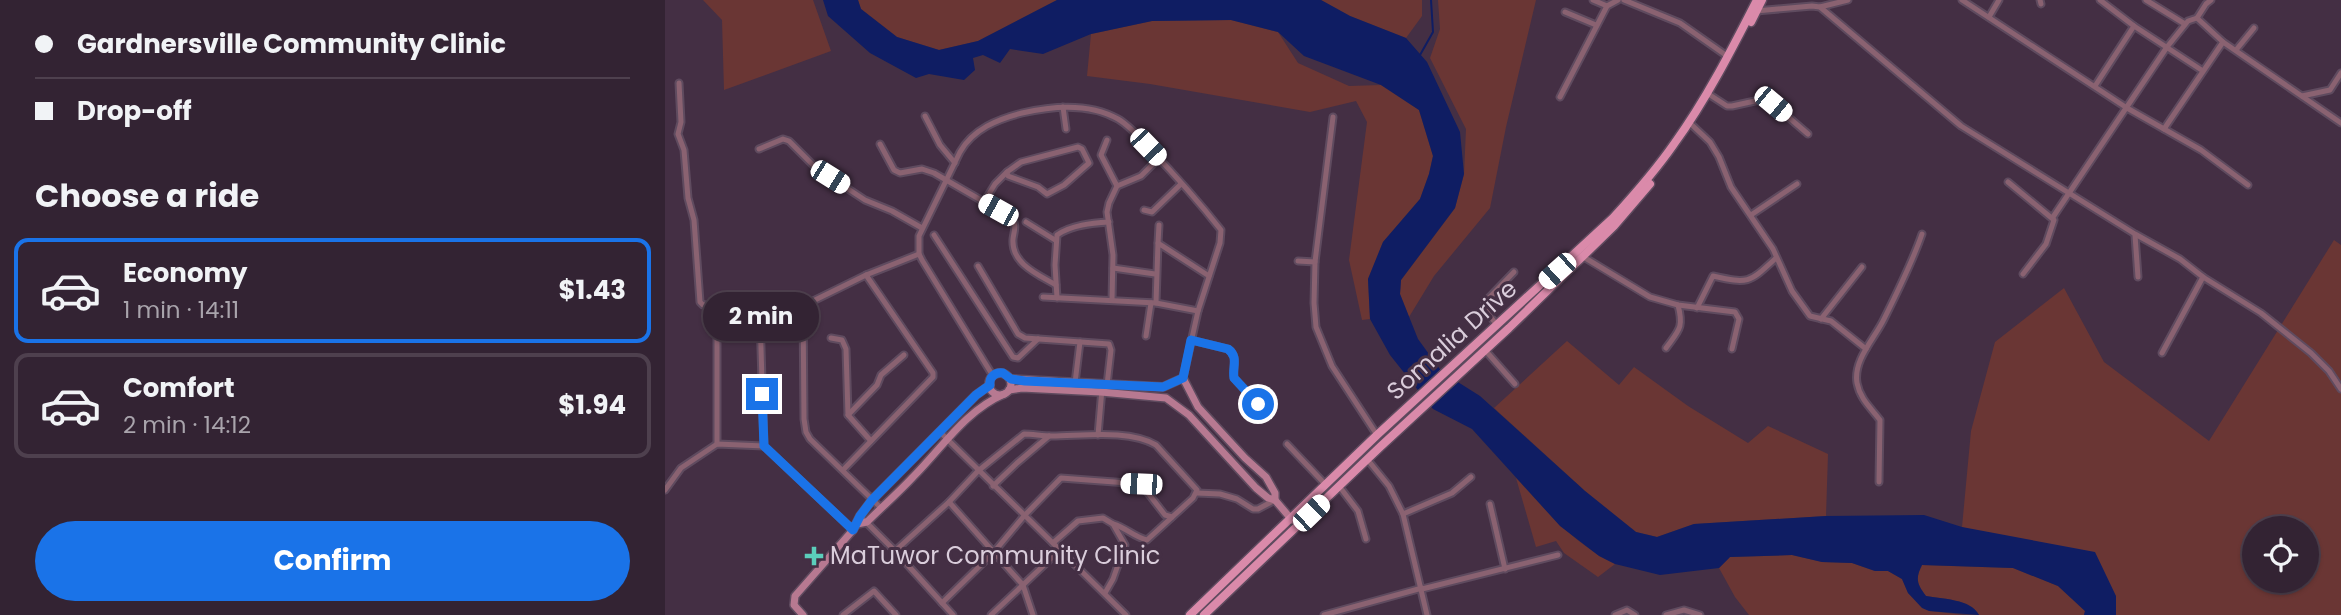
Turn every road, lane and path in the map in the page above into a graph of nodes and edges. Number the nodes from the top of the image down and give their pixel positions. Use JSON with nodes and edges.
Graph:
{"nodes":[{"id":1,"x":1593,"y":0,"type":"edge"},
{"id":2,"x":1618,"y":0,"type":"edge"},
{"id":3,"x":1624,"y":0,"type":"edge"},
{"id":4,"x":1757,"y":0,"type":"edge"},
{"id":5,"x":1762,"y":0,"type":"edge"},
{"id":6,"x":1847,"y":0,"type":"edge"},
{"id":7,"x":1962,"y":0,"type":"edge"},
{"id":8,"x":1999,"y":0,"type":"edge"},
{"id":9,"x":2100,"y":0,"type":"edge"},
{"id":10,"x":2146,"y":0,"type":"edge"},
{"id":11,"x":2211,"y":0,"type":"edge"},
{"id":12,"x":1607,"y":6,"type":"junction"},
{"id":13,"x":1820,"y":7,"type":"junction"},
{"id":14,"x":1755,"y":10,"type":"junction"},
{"id":15,"x":1565,"y":12,"type":"dead end"},
{"id":16,"x":1989,"y":17,"type":"junction"},
{"id":17,"x":2197,"y":18,"type":"junction"},
{"id":18,"x":2185,"y":24,"type":"junction"},
{"id":19,"x":1596,"y":25,"type":"junction"},
{"id":20,"x":2134,"y":26,"type":"junction"},
{"id":21,"x":2254,"y":28,"type":"dead end"},
{"id":22,"x":2223,"y":42,"type":"junction"},
{"id":23,"x":2167,"y":47,"type":"junction"},
{"id":24,"x":2236,"y":50,"type":"junction"},
{"id":25,"x":1727,"y":56,"type":"junction"},
{"id":26,"x":2203,"y":71,"type":"junction"},
{"id":27,"x":2341,"y":73,"type":"edge"},
{"id":28,"x":679,"y":83,"type":"dead end"},
{"id":29,"x":2095,"y":86,"type":"junction"},
{"id":30,"x":1710,"y":95,"type":"junction"},
{"id":31,"x":2302,"y":96,"type":"junction"},
{"id":32,"x":1560,"y":97,"type":"dead end"},
{"id":33,"x":1063,"y":107,"type":"junction"},
{"id":34,"x":2127,"y":108,"type":"junction"},
{"id":35,"x":925,"y":116,"type":"dead end"},
{"id":36,"x":1333,"y":117,"type":"dead end"},
{"id":37,"x":2341,"y":123,"type":"edge"},
{"id":38,"x":1692,"y":125,"type":"junction"},
{"id":39,"x":1066,"y":129,"type":"dead end"},
{"id":40,"x":2164,"y":129,"type":"junction"},
{"id":41,"x":1808,"y":134,"type":"dead end"},
{"id":42,"x":1107,"y":140,"type":"dead end"},
{"id":43,"x":880,"y":144,"type":"dead end"},
{"id":44,"x":759,"y":149,"type":"dead end"},
{"id":45,"x":1101,"y":155,"type":"junction"},
{"id":46,"x":1159,"y":159,"type":"junction"},
{"id":47,"x":955,"y":163,"type":"junction"},
{"id":48,"x":1089,"y":163,"type":"junction"},
{"id":49,"x":1007,"y":172,"type":"junction"},
{"id":50,"x":947,"y":182,"type":"junction"},
{"id":51,"x":2008,"y":182,"type":"dead end"},
{"id":52,"x":1181,"y":184,"type":"junction"},
{"id":53,"x":1797,"y":184,"type":"dead end"},
{"id":54,"x":2248,"y":185,"type":"dead end"},
{"id":55,"x":1117,"y":186,"type":"junction"},
{"id":56,"x":2070,"y":193,"type":"junction"},
{"id":57,"x":984,"y":202,"type":"junction"},
{"id":58,"x":1144,"y":210,"type":"dead end"},
{"id":59,"x":1751,"y":215,"type":"junction"},
{"id":60,"x":2053,"y":217,"type":"junction"},
{"id":61,"x":1026,"y":222,"type":"dead end"},
{"id":62,"x":1109,"y":222,"type":"junction"},
{"id":63,"x":1159,"y":225,"type":"dead end"},
{"id":64,"x":922,"y":228,"type":"junction"},
{"id":65,"x":1922,"y":233,"type":"dead end"},
{"id":66,"x":2135,"y":234,"type":"junction"},
{"id":67,"x":934,"y":235,"type":"dead end"},
{"id":68,"x":1055,"y":240,"type":"junction"},
{"id":69,"x":1158,"y":243,"type":"junction"},
{"id":70,"x":919,"y":254,"type":"junction"},
{"id":71,"x":1582,"y":257,"type":"junction"},
{"id":72,"x":1776,"y":258,"type":"junction"},
{"id":73,"x":1298,"y":261,"type":"dead end"},
{"id":74,"x":1315,"y":262,"type":"junction"},
{"id":75,"x":978,"y":266,"type":"dead end"},
{"id":76,"x":1862,"y":267,"type":"dead end"},
{"id":77,"x":1113,"y":268,"type":"junction"},
{"id":78,"x":1514,"y":272,"type":"dead end"},
{"id":79,"x":1156,"y":274,"type":"junction"},
{"id":80,"x":2023,"y":274,"type":"dead end"},
{"id":81,"x":866,"y":275,"type":"junction"},
{"id":82,"x":1209,"y":276,"type":"junction"},
{"id":83,"x":2138,"y":277,"type":"dead end"},
{"id":84,"x":2203,"y":277,"type":"junction"},
{"id":85,"x":1056,"y":285,"type":"junction"},
{"id":86,"x":1043,"y":298,"type":"dead end"},
{"id":87,"x":1057,"y":298,"type":"junction"},
{"id":88,"x":1112,"y":300,"type":"junction"},
{"id":89,"x":753,"y":303,"type":"junction"},
{"id":90,"x":773,"y":303,"type":"junction"},
{"id":91,"x":1154,"y":303,"type":"junction"},
{"id":92,"x":726,"y":304,"type":"junction"},
{"id":93,"x":803,"y":304,"type":"junction"},
{"id":94,"x":1678,"y":305,"type":"junction"},
{"id":95,"x":713,"y":306,"type":"junction"},
{"id":96,"x":1696,"y":308,"type":"junction"},
{"id":97,"x":1198,"y":311,"type":"junction"},
{"id":98,"x":760,"y":316,"type":"junction"},
{"id":99,"x":1821,"y":320,"type":"junction"},
{"id":100,"x":1497,"y":326,"type":"junction"},
{"id":101,"x":717,"y":331,"type":"junction"},
{"id":102,"x":1146,"y":335,"type":"dead end"},
{"id":103,"x":831,"y":338,"type":"dead end"},
{"id":104,"x":1038,"y":338,"type":"junction"},
{"id":105,"x":1191,"y":340,"type":"junction"},
{"id":106,"x":1080,"y":342,"type":"junction"},
{"id":107,"x":1666,"y":348,"type":"dead end"},
{"id":108,"x":1733,"y":349,"type":"dead end"},
{"id":109,"x":1866,"y":349,"type":"junction"},
{"id":110,"x":1485,"y":350,"type":"junction"},
{"id":111,"x":2162,"y":353,"type":"dead end"},
{"id":112,"x":904,"y":355,"type":"dead end"},
{"id":113,"x":993,"y":376,"type":"junction"},
{"id":114,"x":1183,"y":378,"type":"junction"},
{"id":115,"x":1011,"y":379,"type":"junction"},
{"id":116,"x":1075,"y":383,"type":"junction"},
{"id":117,"x":1515,"y":384,"type":"dead end"},
{"id":118,"x":990,"y":385,"type":"junction"},
{"id":119,"x":1103,"y":387,"type":"junction"},
{"id":120,"x":1163,"y":387,"type":"junction"},
{"id":121,"x":2341,"y":389,"type":"edge"},
{"id":122,"x":1007,"y":392,"type":"junction"},
{"id":123,"x":1166,"y":398,"type":"junction"},
{"id":124,"x":1258,"y":404,"type":"dead end"},
{"id":125,"x":1198,"y":407,"type":"junction"},
{"id":126,"x":848,"y":415,"type":"junction"},
{"id":127,"x":1189,"y":415,"type":"junction"},
{"id":128,"x":940,"y":432,"type":"junction"},
{"id":129,"x":1098,"y":435,"type":"junction"},
{"id":130,"x":1377,"y":435,"type":"junction"},
{"id":131,"x":1049,"y":436,"type":"junction"},
{"id":132,"x":947,"y":438,"type":"junction"},
{"id":133,"x":871,"y":441,"type":"junction"},
{"id":134,"x":717,"y":444,"type":"junction"},
{"id":135,"x":1287,"y":444,"type":"dead end"},
{"id":136,"x":764,"y":446,"type":"junction"},
{"id":137,"x":1245,"y":458,"type":"junction"},
{"id":138,"x":1367,"y":459,"type":"junction"},
{"id":139,"x":1236,"y":467,"type":"junction"},
{"id":140,"x":843,"y":470,"type":"junction"},
{"id":141,"x":978,"y":471,"type":"junction"},
{"id":142,"x":1471,"y":477,"type":"dead end"},
{"id":143,"x":1878,"y":482,"type":"dead end"},
{"id":144,"x":1325,"y":484,"type":"junction"},
{"id":145,"x":993,"y":486,"type":"junction"},
{"id":146,"x":1339,"y":486,"type":"junction"},
{"id":147,"x":665,"y":490,"type":"edge"},
{"id":148,"x":1197,"y":493,"type":"junction"},
{"id":149,"x":872,"y":500,"type":"junction"},
{"id":150,"x":1275,"y":500,"type":"junction"},
{"id":151,"x":949,"y":502,"type":"junction"},
{"id":152,"x":1490,"y":504,"type":"dead end"},
{"id":153,"x":881,"y":508,"type":"junction"},
{"id":154,"x":1403,"y":514,"type":"junction"},
{"id":155,"x":1024,"y":516,"type":"junction"},
{"id":156,"x":1172,"y":516,"type":"junction"},
{"id":157,"x":1291,"y":518,"type":"junction"},
{"id":158,"x":867,"y":522,"type":"junction"},
{"id":159,"x":857,"y":524,"type":"junction"},
{"id":160,"x":1113,"y":524,"type":"junction"},
{"id":161,"x":1297,"y":526,"type":"junction"},
{"id":162,"x":1366,"y":539,"type":"dead end"},
{"id":163,"x":1053,"y":544,"type":"junction"},
{"id":164,"x":1060,"y":550,"type":"junction"},
{"id":165,"x":895,"y":551,"type":"junction"},
{"id":166,"x":994,"y":552,"type":"junction"},
{"id":167,"x":1558,"y":555,"type":"dead end"},
{"id":168,"x":1505,"y":569,"type":"junction"},
{"id":169,"x":1023,"y":585,"type":"junction"},
{"id":170,"x":1422,"y":588,"type":"junction"},
{"id":171,"x":1105,"y":593,"type":"junction"},
{"id":172,"x":942,"y":603,"type":"junction"},
{"id":173,"x":803,"y":615,"type":"edge"},
{"id":174,"x":843,"y":615,"type":"edge"},
{"id":175,"x":896,"y":615,"type":"edge"},
{"id":176,"x":953,"y":615,"type":"edge"},
{"id":177,"x":991,"y":615,"type":"edge"},
{"id":178,"x":1033,"y":615,"type":"edge"},
{"id":179,"x":1126,"y":615,"type":"edge"},
{"id":180,"x":1190,"y":615,"type":"edge"},
{"id":181,"x":1204,"y":615,"type":"edge"},
{"id":182,"x":1324,"y":615,"type":"edge"},
{"id":183,"x":1427,"y":615,"type":"edge"},
{"id":184,"x":1615,"y":615,"type":"edge"},
{"id":185,"x":1635,"y":615,"type":"edge"},
{"id":186,"x":1666,"y":615,"type":"edge"},
{"id":187,"x":1700,"y":615,"type":"edge"}],
"edges":[{"from":1,"to":12,"type":"street"},
{"from":2,"to":12,"type":"street"},
{"from":3,"to":25,"type":"street"},
{"from":4,"to":14,"type":"main road","name":"Somalia Drive"},
{"from":5,"to":14,"type":"main road","name":"Somalia Drive"},
{"from":6,"to":13,"type":"street"},
{"from":7,"to":16,"type":"street"},
{"from":8,"to":16,"type":"street"},
{"from":9,"to":20,"type":"street"},
{"from":10,"to":18,"type":"street"},
{"from":11,"to":17,"type":"street"},
{"from":12,"to":19,"type":"street"},
{"from":13,"to":14,"type":"street"},
{"from":13,"to":56,"type":"street"},
{"from":14,"to":25,"type":"main road","name":"Somalia Drive"},
{"from":14,"to":30,"type":"main road","name":"Somalia Drive"},
{"from":15,"to":19,"type":"street"},
{"from":16,"to":29,"type":"street"},
{"from":17,"to":18,"type":"street"},
{"from":17,"to":22,"type":"street"},
{"from":18,"to":23,"type":"street"},
{"from":19,"to":32,"type":"street"},
{"from":20,"to":23,"type":"street"},
{"from":20,"to":29,"type":"street"},
{"from":21,"to":24,"type":"street"},
{"from":22,"to":24,"type":"street"},
{"from":22,"to":26,"type":"street"},
{"from":23,"to":26,"type":"street"},
{"from":23,"to":34,"type":"street"},
{"from":24,"to":31,"type":"street"},
{"from":25,"to":100,"type":"main road","name":"Somalia Drive"},
{"from":26,"to":40,"type":"street"},
{"from":27,"to":31,"type":"street"},
{"from":28,"to":95,"type":"street"},
{"from":29,"to":34,"type":"street"},
{"from":30,"to":38,"type":"main road","name":"Somalia Drive"},
{"from":30,"to":41,"type":"street"},
{"from":31,"to":37,"type":"street"},
{"from":33,"to":39,"type":"street"},
{"from":33,"to":46,"type":"street"},
{"from":33,"to":47,"type":"street"},
{"from":34,"to":40,"type":"street"},
{"from":34,"to":56,"type":"street"},
{"from":35,"to":47,"type":"street"},
{"from":36,"to":74,"type":"street"},
{"from":38,"to":59,"type":"street"},
{"from":38,"to":71,"type":"main road","name":"Somalia Drive"},
{"from":40,"to":54,"type":"street"},
{"from":42,"to":45,"type":"street"},
{"from":43,"to":50,"type":"street"},
{"from":44,"to":64,"type":"street"},
{"from":45,"to":48,"type":"street"},
{"from":45,"to":55,"type":"street"},
{"from":46,"to":52,"type":"street"},
{"from":46,"to":55,"type":"street"},
{"from":47,"to":50,"type":"street"},
{"from":48,"to":49,"type":"street"},
{"from":48,"to":49,"type":"street"},
{"from":49,"to":57,"type":"street"},
{"from":50,"to":57,"type":"street"},
{"from":50,"to":64,"type":"street"},
{"from":51,"to":60,"type":"street"},
{"from":52,"to":58,"type":"street"},
{"from":52,"to":82,"type":"street"},
{"from":53,"to":59,"type":"street"},
{"from":55,"to":62,"type":"street"},
{"from":56,"to":60,"type":"street"},
{"from":56,"to":66,"type":"street"},
{"from":57,"to":85,"type":"street"},
{"from":59,"to":72,"type":"street"},
{"from":60,"to":80,"type":"street"},
{"from":61,"to":68,"type":"street"},
{"from":62,"to":68,"type":"street"},
{"from":62,"to":77,"type":"street"},
{"from":63,"to":69,"type":"street"},
{"from":64,"to":70,"type":"street"},
{"from":65,"to":109,"type":"street"},
{"from":66,"to":83,"type":"street"},
{"from":66,"to":84,"type":"street"},
{"from":67,"to":104,"type":"street"},
{"from":68,"to":85,"type":"street"},
{"from":69,"to":79,"type":"street"},
{"from":69,"to":82,"type":"street"},
{"from":70,"to":81,"type":"street"},
{"from":70,"to":113,"type":"street"},
{"from":71,"to":94,"type":"street"},
{"from":71,"to":110,"type":"main road","name":"Somalia Drive"},
{"from":72,"to":96,"type":"street"},
{"from":72,"to":99,"type":"street"},
{"from":73,"to":74,"type":"street"},
{"from":74,"to":130,"type":"street"},
{"from":75,"to":104,"type":"street"},
{"from":76,"to":99,"type":"street"},
{"from":77,"to":79,"type":"street"},
{"from":77,"to":88,"type":"street"},
{"from":78,"to":100,"type":"street"},
{"from":79,"to":91,"type":"street"},
{"from":81,"to":93,"type":"street"},
{"from":81,"to":133,"type":"street"},
{"from":82,"to":97,"type":"street"},
{"from":84,"to":111,"type":"street"},
{"from":84,"to":121,"type":"street"},
{"from":85,"to":87,"type":"street"},
{"from":86,"to":87,"type":"street"},
{"from":87,"to":88,"type":"street"},
{"from":88,"to":91,"type":"street"},
{"from":89,"to":90,"type":"street"},
{"from":89,"to":92,"type":"street"},
{"from":89,"to":98,"type":"street"},
{"from":90,"to":93,"type":"street"},
{"from":90,"to":98,"type":"street"},
{"from":91,"to":97,"type":"street"},
{"from":91,"to":102,"type":"street"},
{"from":92,"to":95,"type":"street"},
{"from":92,"to":101,"type":"street"},
{"from":93,"to":140,"type":"street"},
{"from":94,"to":96,"type":"street"},
{"from":94,"to":107,"type":"street"},
{"from":95,"to":101,"type":"street"},
{"from":96,"to":108,"type":"street"},
{"from":97,"to":105,"type":"street"},
{"from":98,"to":136,"type":"street"},
{"from":99,"to":109,"type":"street"},
{"from":100,"to":130,"type":"main road","name":"Somalia Drive"},
{"from":101,"to":134,"type":"street"},
{"from":103,"to":126,"type":"street"},
{"from":104,"to":106,"type":"street"},
{"from":105,"to":114,"type":"street"},
{"from":105,"to":124,"type":"street"},
{"from":106,"to":116,"type":"street"},
{"from":106,"to":119,"type":"street"},
{"from":109,"to":143,"type":"street"},
{"from":110,"to":117,"type":"street"},
{"from":110,"to":138,"type":"main road","name":"Somalia Drive"},
{"from":112,"to":126,"type":"street"},
{"from":113,"to":115,"type":"street"},
{"from":113,"to":118,"type":"street"},
{"from":114,"to":120,"type":"street"},
{"from":114,"to":125,"type":"street"},
{"from":115,"to":116,"type":"street"},
{"from":115,"to":122,"type":"street"},
{"from":116,"to":119,"type":"street"},
{"from":118,"to":122,"type":"street"},
{"from":118,"to":128,"type":"street"},
{"from":119,"to":120,"type":"street"},
{"from":119,"to":122,"type":"street"},
{"from":119,"to":123,"type":"street"},
{"from":119,"to":129,"type":"street"},
{"from":120,"to":123,"type":"street"},
{"from":122,"to":132,"type":"street"},
{"from":123,"to":127,"type":"street"},
{"from":125,"to":127,"type":"street"},
{"from":125,"to":137,"type":"street"},
{"from":126,"to":133,"type":"street"},
{"from":127,"to":139,"type":"street"},
{"from":128,"to":132,"type":"street"},
{"from":128,"to":149,"type":"street"},
{"from":129,"to":131,"type":"street"},
{"from":129,"to":148,"type":"street"},
{"from":130,"to":144,"type":"main road","name":"Somalia Drive"},
{"from":131,"to":141,"type":"street"},
{"from":131,"to":145,"type":"street"},
{"from":132,"to":141,"type":"street"},
{"from":132,"to":153,"type":"street"},
{"from":133,"to":140,"type":"street"},
{"from":134,"to":136,"type":"street"},
{"from":134,"to":147,"type":"street"},
{"from":135,"to":144,"type":"street"},
{"from":136,"to":159,"type":"street"},
{"from":137,"to":139,"type":"street"},
{"from":137,"to":150,"type":"street"},
{"from":138,"to":146,"type":"main road","name":"Somalia Drive"},
{"from":138,"to":154,"type":"street"},
{"from":139,"to":150,"type":"street"},
{"from":140,"to":149,"type":"street"},
{"from":141,"to":145,"type":"street"},
{"from":141,"to":151,"type":"street"},
{"from":142,"to":154,"type":"street"},
{"from":144,"to":157,"type":"main road","name":"Somalia Drive"},
{"from":145,"to":155,"type":"street"},
{"from":146,"to":161,"type":"main road","name":"Somalia Drive"},
{"from":146,"to":162,"type":"street"},
{"from":148,"to":150,"type":"street"},
{"from":148,"to":156,"type":"street"},
{"from":149,"to":153,"type":"street"},
{"from":149,"to":159,"type":"street"},
{"from":150,"to":157,"type":"street"},
{"from":151,"to":165,"type":"street"},
{"from":151,"to":166,"type":"street"},
{"from":152,"to":168,"type":"street"},
{"from":153,"to":158,"type":"street"},
{"from":154,"to":170,"type":"street"},
{"from":155,"to":156,"type":"street"},
{"from":155,"to":163,"type":"street"},
{"from":155,"to":166,"type":"street"},
{"from":156,"to":160,"type":"street"},
{"from":157,"to":161,"type":"street"},
{"from":157,"to":180,"type":"main road","name":"Somalia Drive"},
{"from":158,"to":159,"type":"street"},
{"from":158,"to":165,"type":"street"},
{"from":159,"to":173,"type":"street"},
{"from":160,"to":163,"type":"street"},
{"from":160,"to":171,"type":"street"},
{"from":161,"to":181,"type":"main road","name":"Somalia Drive"},
{"from":163,"to":164,"type":"street"},
{"from":164,"to":169,"type":"street"},
{"from":164,"to":171,"type":"street"},
{"from":165,"to":172,"type":"street"},
{"from":166,"to":169,"type":"street"},
{"from":166,"to":172,"type":"street"},
{"from":167,"to":168,"type":"street"},
{"from":168,"to":170,"type":"street"},
{"from":169,"to":177,"type":"street"},
{"from":169,"to":178,"type":"street"},
{"from":170,"to":182,"type":"street"},
{"from":170,"to":183,"type":"street"},
{"from":171,"to":179,"type":"street"},
{"from":172,"to":176,"type":"street"},
{"from":174,"to":175,"type":"street"},
{"from":184,"to":185,"type":"street"},
{"from":186,"to":187,"type":"street"}]}
